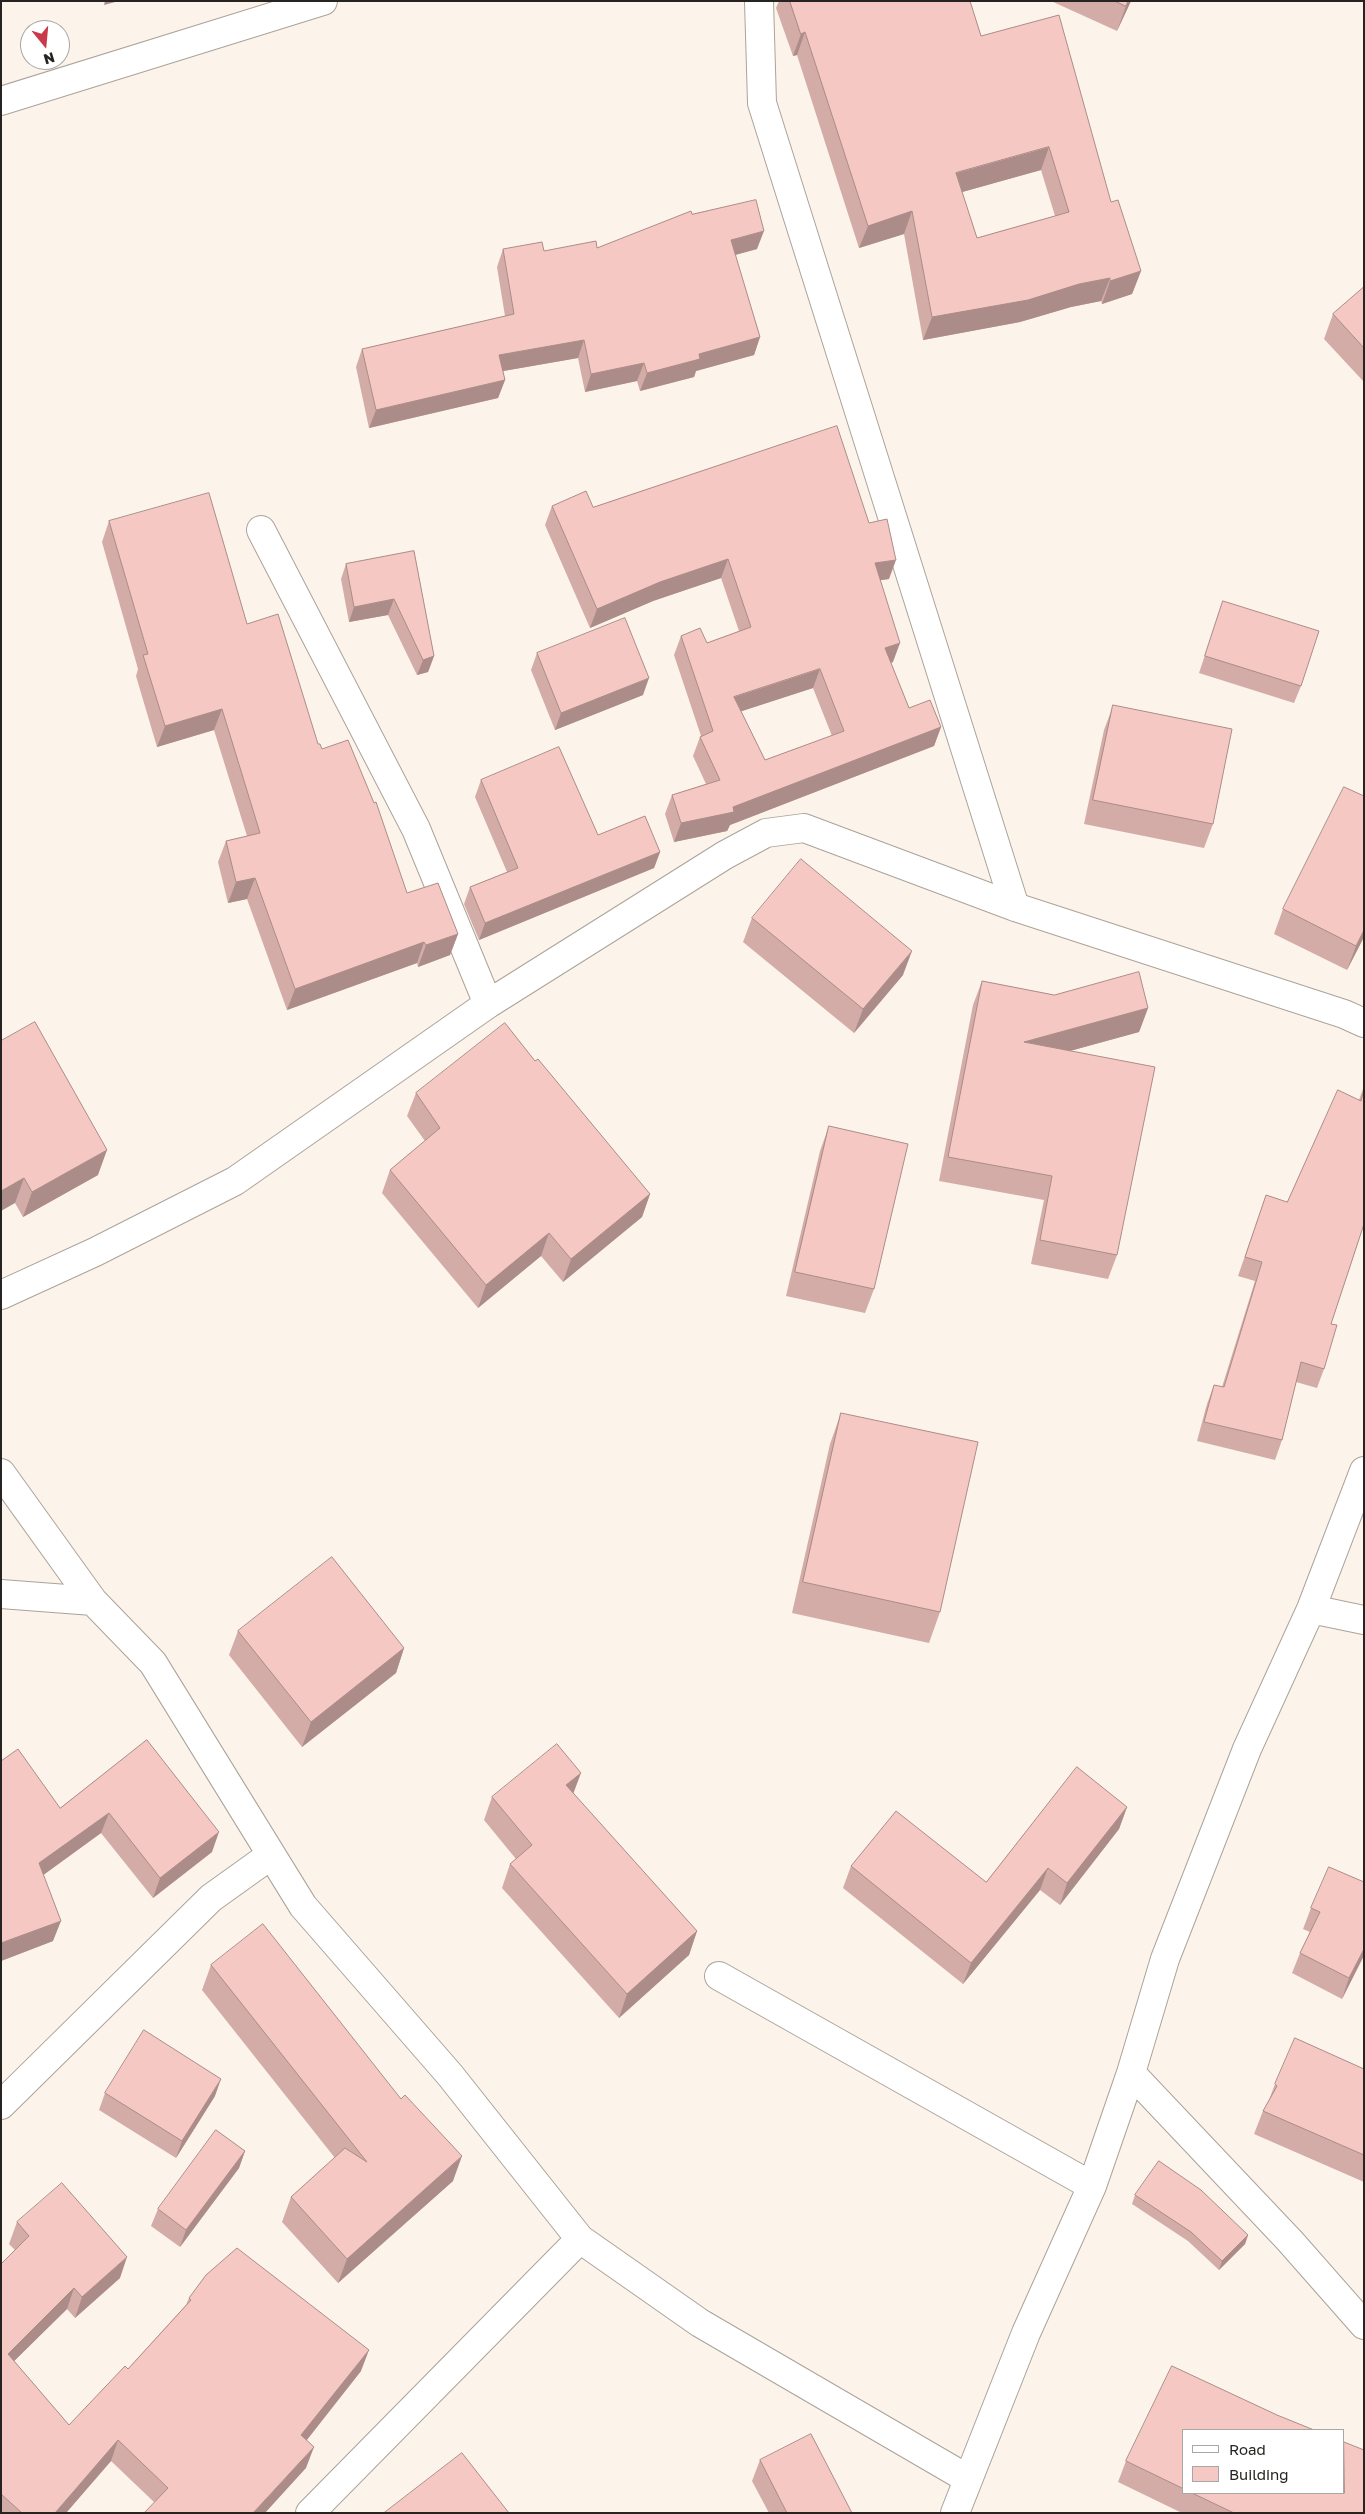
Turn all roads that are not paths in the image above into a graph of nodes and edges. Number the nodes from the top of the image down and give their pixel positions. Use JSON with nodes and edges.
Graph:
{"nodes":[{"id":1,"x":323,"y":1,"type":"edge"},
{"id":2,"x":759,"y":1,"type":"edge"},
{"id":3,"x":1,"y":101,"type":"edge"},
{"id":4,"x":261,"y":530,"type":"dead end"},
{"id":5,"x":1015,"y":907,"type":"junction"},
{"id":6,"x":488,"y":1004,"type":"junction"},
{"id":7,"x":1364,"y":1023,"type":"edge"},
{"id":8,"x":1,"y":1296,"type":"edge"},
{"id":9,"x":1364,"y":1470,"type":"edge"},
{"id":10,"x":1,"y":1473,"type":"edge"},
{"id":11,"x":1,"y":1594,"type":"edge"},
{"id":12,"x":93,"y":1601,"type":"junction"},
{"id":13,"x":1311,"y":1609,"type":"junction"},
{"id":14,"x":1364,"y":1620,"type":"edge"},
{"id":15,"x":271,"y":1855,"type":"junction"},
{"id":16,"x":719,"y":1976,"type":"dead end"},
{"id":17,"x":1131,"y":2073,"type":"junction"},
{"id":18,"x":1,"y":2105,"type":"edge"},
{"id":19,"x":1092,"y":2186,"type":"junction"},
{"id":20,"x":580,"y":2239,"type":"junction"},
{"id":21,"x":1364,"y":2325,"type":"edge"},
{"id":22,"x":968,"y":2479,"type":"junction"},
{"id":23,"x":310,"y":2513,"type":"edge"},
{"id":24,"x":955,"y":2513,"type":"edge"}],
"edges":[{"from":1,"to":3,"type":"street"},
{"from":2,"to":5,"type":"street"},
{"from":4,"to":6,"type":"street"},
{"from":5,"to":6,"type":"street"},
{"from":5,"to":7,"type":"street"},
{"from":6,"to":8,"type":"street"},
{"from":9,"to":13,"type":"street"},
{"from":10,"to":12,"type":"street"},
{"from":11,"to":12,"type":"street"},
{"from":12,"to":15,"type":"street"},
{"from":13,"to":14,"type":"street"},
{"from":13,"to":17,"type":"street"},
{"from":15,"to":18,"type":"street"},
{"from":15,"to":20,"type":"street"},
{"from":16,"to":19,"type":"street"},
{"from":17,"to":19,"type":"street"},
{"from":17,"to":21,"type":"street"},
{"from":19,"to":22,"type":"street"},
{"from":20,"to":22,"type":"street"},
{"from":20,"to":23,"type":"street"},
{"from":22,"to":24,"type":"street"}]}
